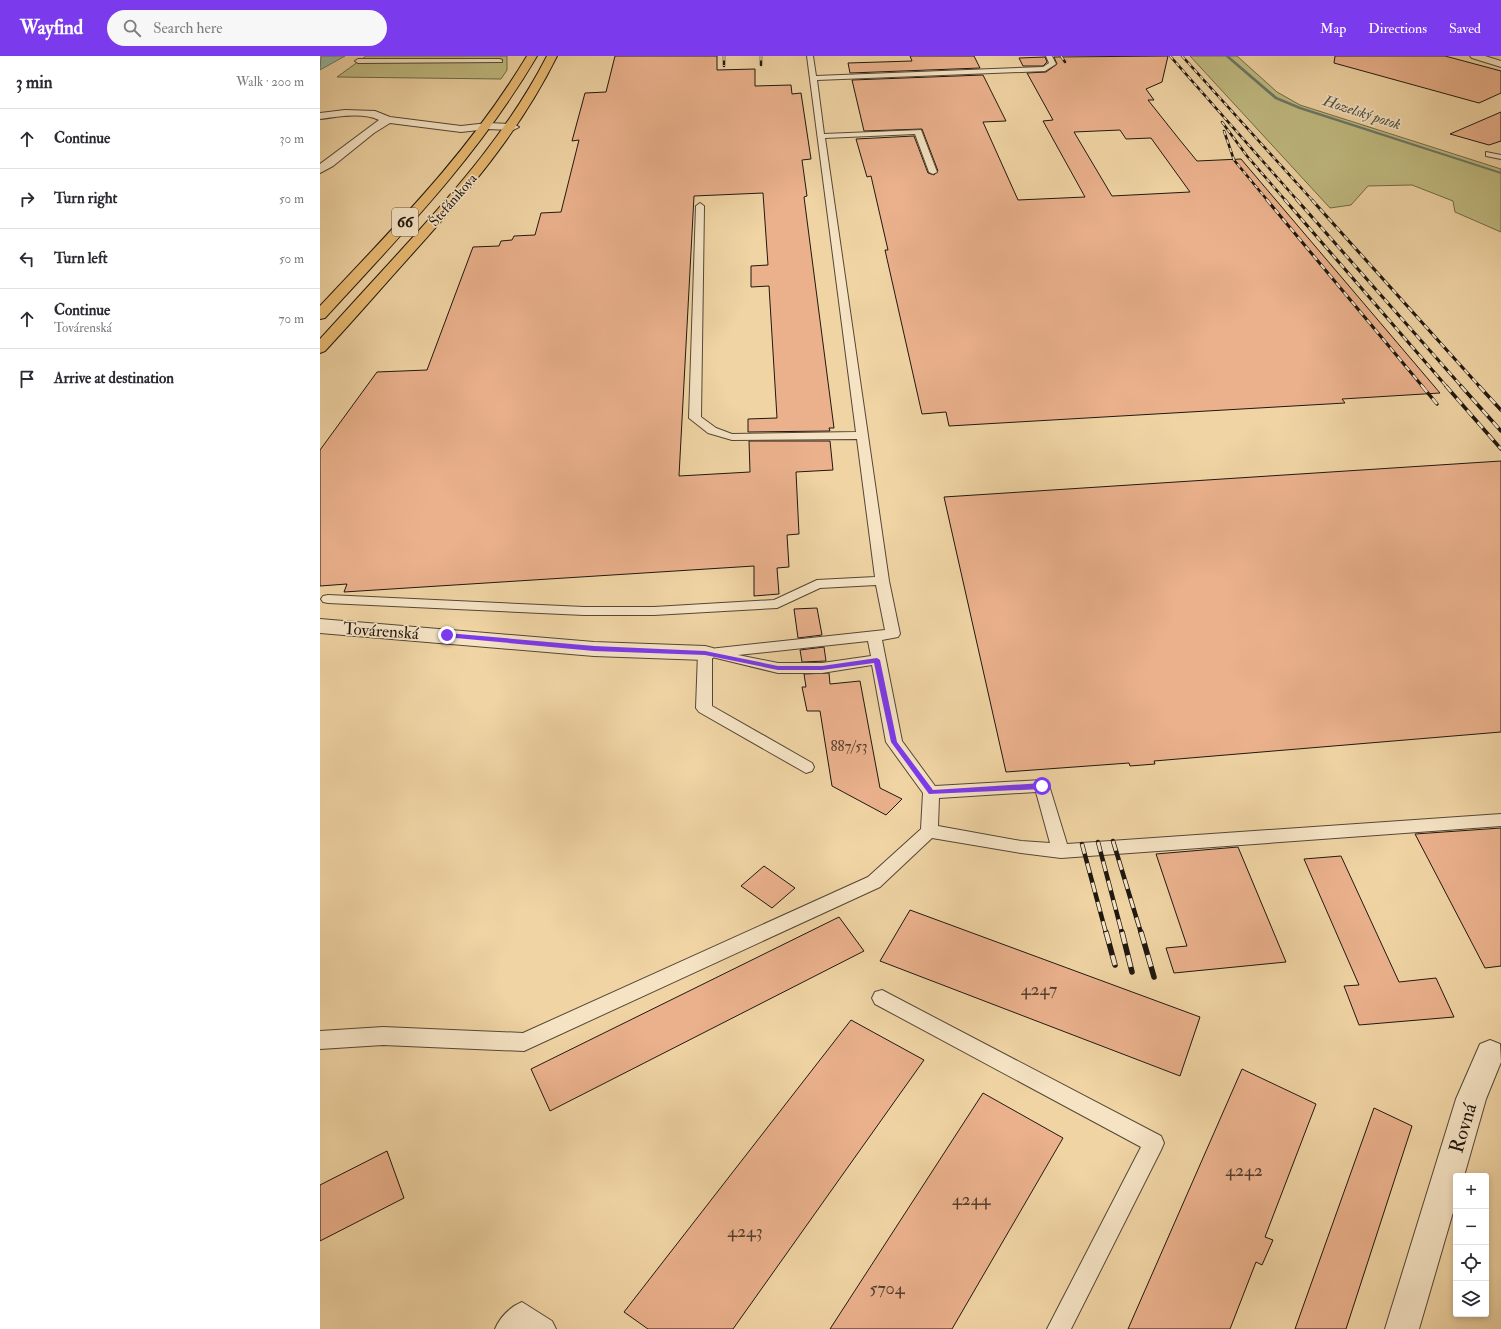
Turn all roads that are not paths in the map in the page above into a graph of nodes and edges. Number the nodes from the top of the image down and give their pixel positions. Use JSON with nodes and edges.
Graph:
{"nodes":[{"id":1,"x":421,"y":56,"type":"edge"},
{"id":2,"x":532,"y":56,"type":"edge"},
{"id":3,"x":552,"y":56,"type":"edge"},
{"id":4,"x":810,"y":56,"type":"edge"},
{"id":5,"x":1048,"y":56,"type":"edge"},
{"id":6,"x":1475,"y":56,"type":"edge"},
{"id":7,"x":476,"y":59,"type":"edge"},
{"id":8,"x":358,"y":61,"type":"dead end"},
{"id":9,"x":415,"y":61,"type":"junction"},
{"id":10,"x":500,"y":61,"type":"dead end"},
{"id":11,"x":1501,"y":64,"type":"edge"},
{"id":12,"x":813,"y":78,"type":"junction"},
{"id":13,"x":320,"y":116,"type":"edge"},
{"id":14,"x":388,"y":120,"type":"junction"},
{"id":15,"x":488,"y":126,"type":"junction"},
{"id":16,"x":513,"y":126,"type":"junction"},
{"id":17,"x":821,"y":136,"type":"junction"},
{"id":18,"x":1489,"y":154,"type":"dead end"},
{"id":19,"x":1501,"y":157,"type":"edge"},
{"id":20,"x":320,"y":169,"type":"edge"},
{"id":21,"x":933,"y":172,"type":"dead end"},
{"id":22,"x":700,"y":206,"type":"dead end"},
{"id":23,"x":320,"y":315,"type":"edge"},
{"id":24,"x":320,"y":348,"type":"edge"},
{"id":25,"x":862,"y":435,"type":"junction"},
{"id":26,"x":882,"y":581,"type":"junction"},
{"id":27,"x":328,"y":599,"type":"dead end"},
{"id":28,"x":320,"y":626,"type":"edge"},
{"id":29,"x":874,"y":636,"type":"junction"},
{"id":30,"x":705,"y":653,"type":"junction"},
{"id":31,"x":877,"y":660,"type":"junction"},
{"id":32,"x":806,"y":768,"type":"dead end"},
{"id":33,"x":931,"y":792,"type":"junction"},
{"id":34,"x":1501,"y":820,"type":"edge"},
{"id":35,"x":929,"y":831,"type":"junction"},
{"id":36,"x":1062,"y":850,"type":"junction"},
{"id":37,"x":882,"y":998,"type":"dead end"},
{"id":38,"x":320,"y":1040,"type":"edge"},
{"id":39,"x":1496,"y":1053,"type":"edge"},
{"id":40,"x":507,"y":1329,"type":"edge"},
{"id":41,"x":544,"y":1329,"type":"edge"},
{"id":42,"x":1059,"y":1329,"type":"edge"},
{"id":43,"x":1402,"y":1329,"type":"edge"}],
"edges":[{"from":1,"to":9,"type":"lane"},
{"from":2,"to":15,"type":"main road","name":"Štefánikova","number":"66"},
{"from":3,"to":16,"type":"main road","name":"Štefánikova","number":"66"},
{"from":4,"to":12,"type":"lane"},
{"from":5,"to":12,"type":"lane"},
{"from":6,"to":11,"type":"street"},
{"from":7,"to":9,"type":"lane"},
{"from":7,"to":10,"type":"lane"},
{"from":8,"to":9,"type":"lane"},
{"from":12,"to":17,"type":"lane"},
{"from":13,"to":14,"type":"street"},
{"from":14,"to":15,"type":"street"},
{"from":14,"to":20,"type":"street"},
{"from":15,"to":16,"type":"street"},
{"from":15,"to":23,"type":"main road","name":"Štefánikova","number":"66"},
{"from":16,"to":24,"type":"main road","name":"Štefánikova","number":"66"},
{"from":17,"to":21,"type":"lane"},
{"from":17,"to":25,"type":"lane"},
{"from":18,"to":19,"type":"lane"},
{"from":22,"to":25,"type":"lane"},
{"from":25,"to":26,"type":"lane"},
{"from":26,"to":27,"type":"lane"},
{"from":26,"to":29,"type":"lane"},
{"from":28,"to":30,"type":"street","name":"Továrenská"},
{"from":29,"to":30,"type":"lane"},
{"from":29,"to":31,"type":"lane"},
{"from":30,"to":31,"type":"lane"},
{"from":30,"to":32,"type":"lane"},
{"from":31,"to":33,"type":"lane"},
{"from":33,"to":35,"type":"lane"},
{"from":33,"to":36,"type":"lane"},
{"from":34,"to":36,"type":"lane"},
{"from":35,"to":36,"type":"lane"},
{"from":35,"to":38,"type":"lane"},
{"from":37,"to":42,"type":"lane"},
{"from":39,"to":43,"type":"street","name":"Rovná"},
{"from":40,"to":41,"type":"lane"}]}
